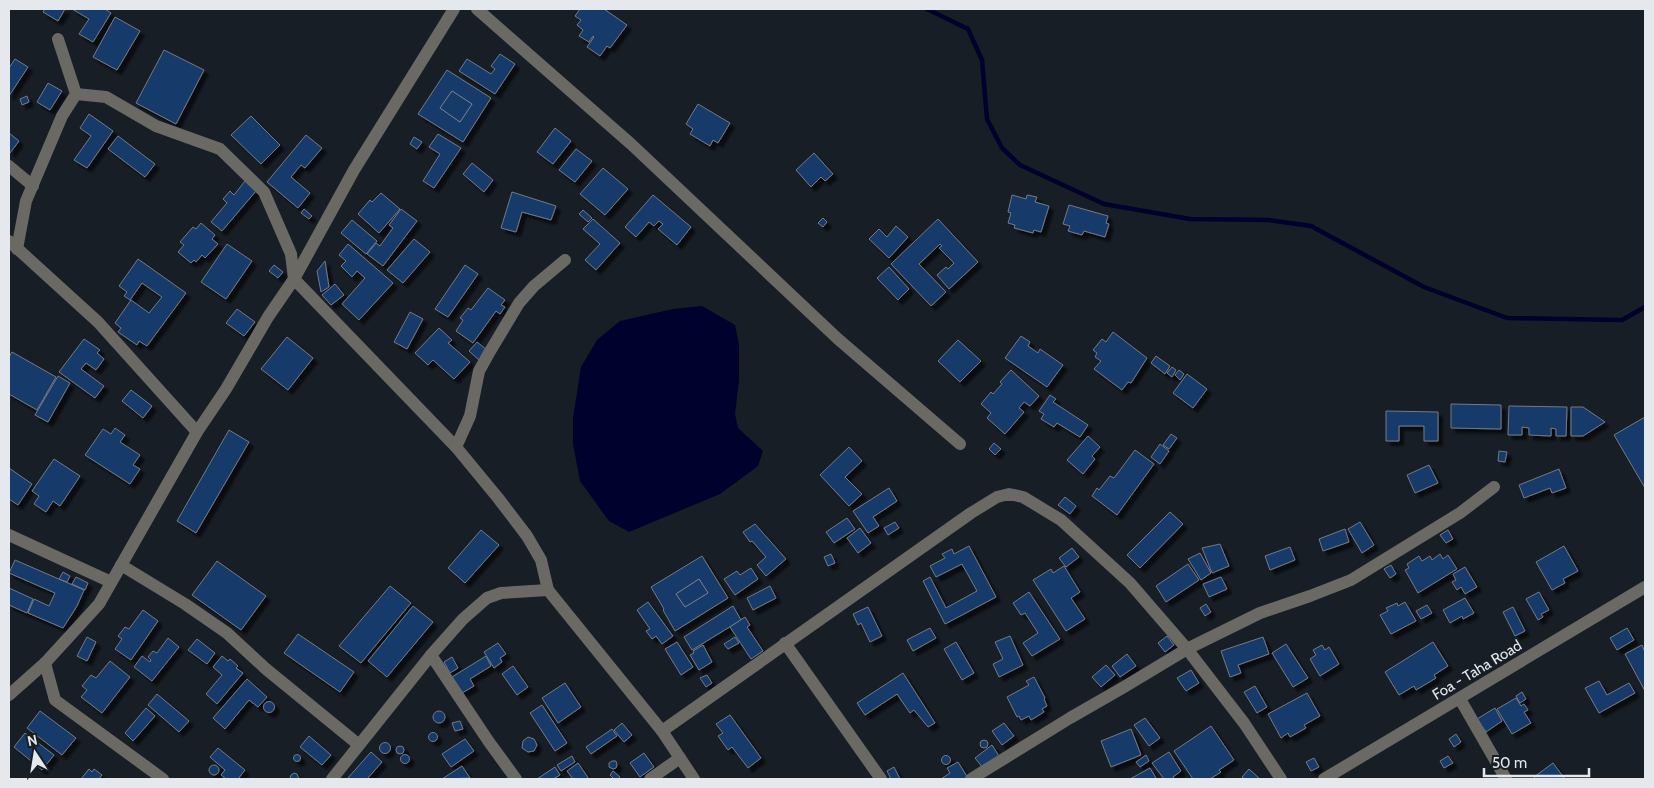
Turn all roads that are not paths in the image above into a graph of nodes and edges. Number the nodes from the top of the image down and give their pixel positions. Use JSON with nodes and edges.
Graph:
{"nodes":[{"id":1,"x":454,"y":9,"type":"edge"},
{"id":2,"x":477,"y":9,"type":"edge"},
{"id":3,"x":58,"y":39,"type":"dead end"},
{"id":4,"x":76,"y":94,"type":"junction"},
{"id":5,"x":9,"y":166,"type":"edge"},
{"id":6,"x":32,"y":186,"type":"junction"},
{"id":7,"x":13,"y":245,"type":"edge"},
{"id":8,"x":566,"y":260,"type":"dead end"},
{"id":9,"x":294,"y":279,"type":"junction"},
{"id":10,"x":197,"y":432,"type":"junction"},
{"id":11,"x":960,"y":444,"type":"dead end"},
{"id":12,"x":456,"y":447,"type":"junction"},
{"id":13,"x":1494,"y":487,"type":"dead end"},
{"id":14,"x":9,"y":535,"type":"edge"},
{"id":15,"x":121,"y":565,"type":"junction"},
{"id":16,"x":111,"y":582,"type":"junction"},
{"id":17,"x":1645,"y":587,"type":"edge"},
{"id":18,"x":548,"y":590,"type":"junction"},
{"id":19,"x":785,"y":643,"type":"junction"},
{"id":20,"x":1187,"y":649,"type":"junction"},
{"id":21,"x":431,"y":655,"type":"junction"},
{"id":22,"x":45,"y":663,"type":"junction"},
{"id":23,"x":9,"y":695,"type":"edge"},
{"id":24,"x":1460,"y":699,"type":"junction"},
{"id":25,"x":662,"y":731,"type":"junction"},
{"id":26,"x":359,"y":745,"type":"junction"},
{"id":27,"x":680,"y":758,"type":"junction"},
{"id":28,"x":334,"y":778,"type":"edge"},
{"id":29,"x":163,"y":779,"type":"edge"},
{"id":30,"x":516,"y":779,"type":"edge"},
{"id":31,"x":650,"y":779,"type":"edge"},
{"id":32,"x":694,"y":779,"type":"edge"},
{"id":33,"x":881,"y":779,"type":"edge"},
{"id":34,"x":971,"y":779,"type":"edge"},
{"id":35,"x":1281,"y":779,"type":"edge"},
{"id":36,"x":1324,"y":779,"type":"edge"},
{"id":37,"x":1506,"y":779,"type":"edge"}],
"edges":[{"from":1,"to":9,"type":"street"},
{"from":2,"to":11,"type":"street"},
{"from":3,"to":4,"type":"street"},
{"from":4,"to":6,"type":"street"},
{"from":4,"to":9,"type":"street"},
{"from":5,"to":6,"type":"street"},
{"from":6,"to":7,"type":"street"},
{"from":7,"to":10,"type":"street"},
{"from":8,"to":12,"type":"street"},
{"from":9,"to":10,"type":"street"},
{"from":9,"to":12,"type":"street"},
{"from":10,"to":15,"type":"street"},
{"from":12,"to":18,"type":"street"},
{"from":13,"to":20,"type":"street"},
{"from":14,"to":16,"type":"street"},
{"from":15,"to":16,"type":"street"},
{"from":15,"to":26,"type":"street"},
{"from":16,"to":22,"type":"street"},
{"from":17,"to":24,"type":"street","name":"Foa - Taha Road"},
{"from":18,"to":21,"type":"street"},
{"from":18,"to":25,"type":"street"},
{"from":19,"to":20,"type":"street"},
{"from":19,"to":25,"type":"street"},
{"from":19,"to":33,"type":"street"},
{"from":20,"to":34,"type":"street"},
{"from":20,"to":35,"type":"street"},
{"from":21,"to":26,"type":"street"},
{"from":21,"to":30,"type":"street"},
{"from":22,"to":23,"type":"street"},
{"from":22,"to":29,"type":"street"},
{"from":24,"to":36,"type":"street","name":"Foa - Taha Road"},
{"from":24,"to":37,"type":"street"},
{"from":25,"to":27,"type":"street"},
{"from":26,"to":28,"type":"street"},
{"from":27,"to":31,"type":"street"},
{"from":27,"to":32,"type":"street"}]}
